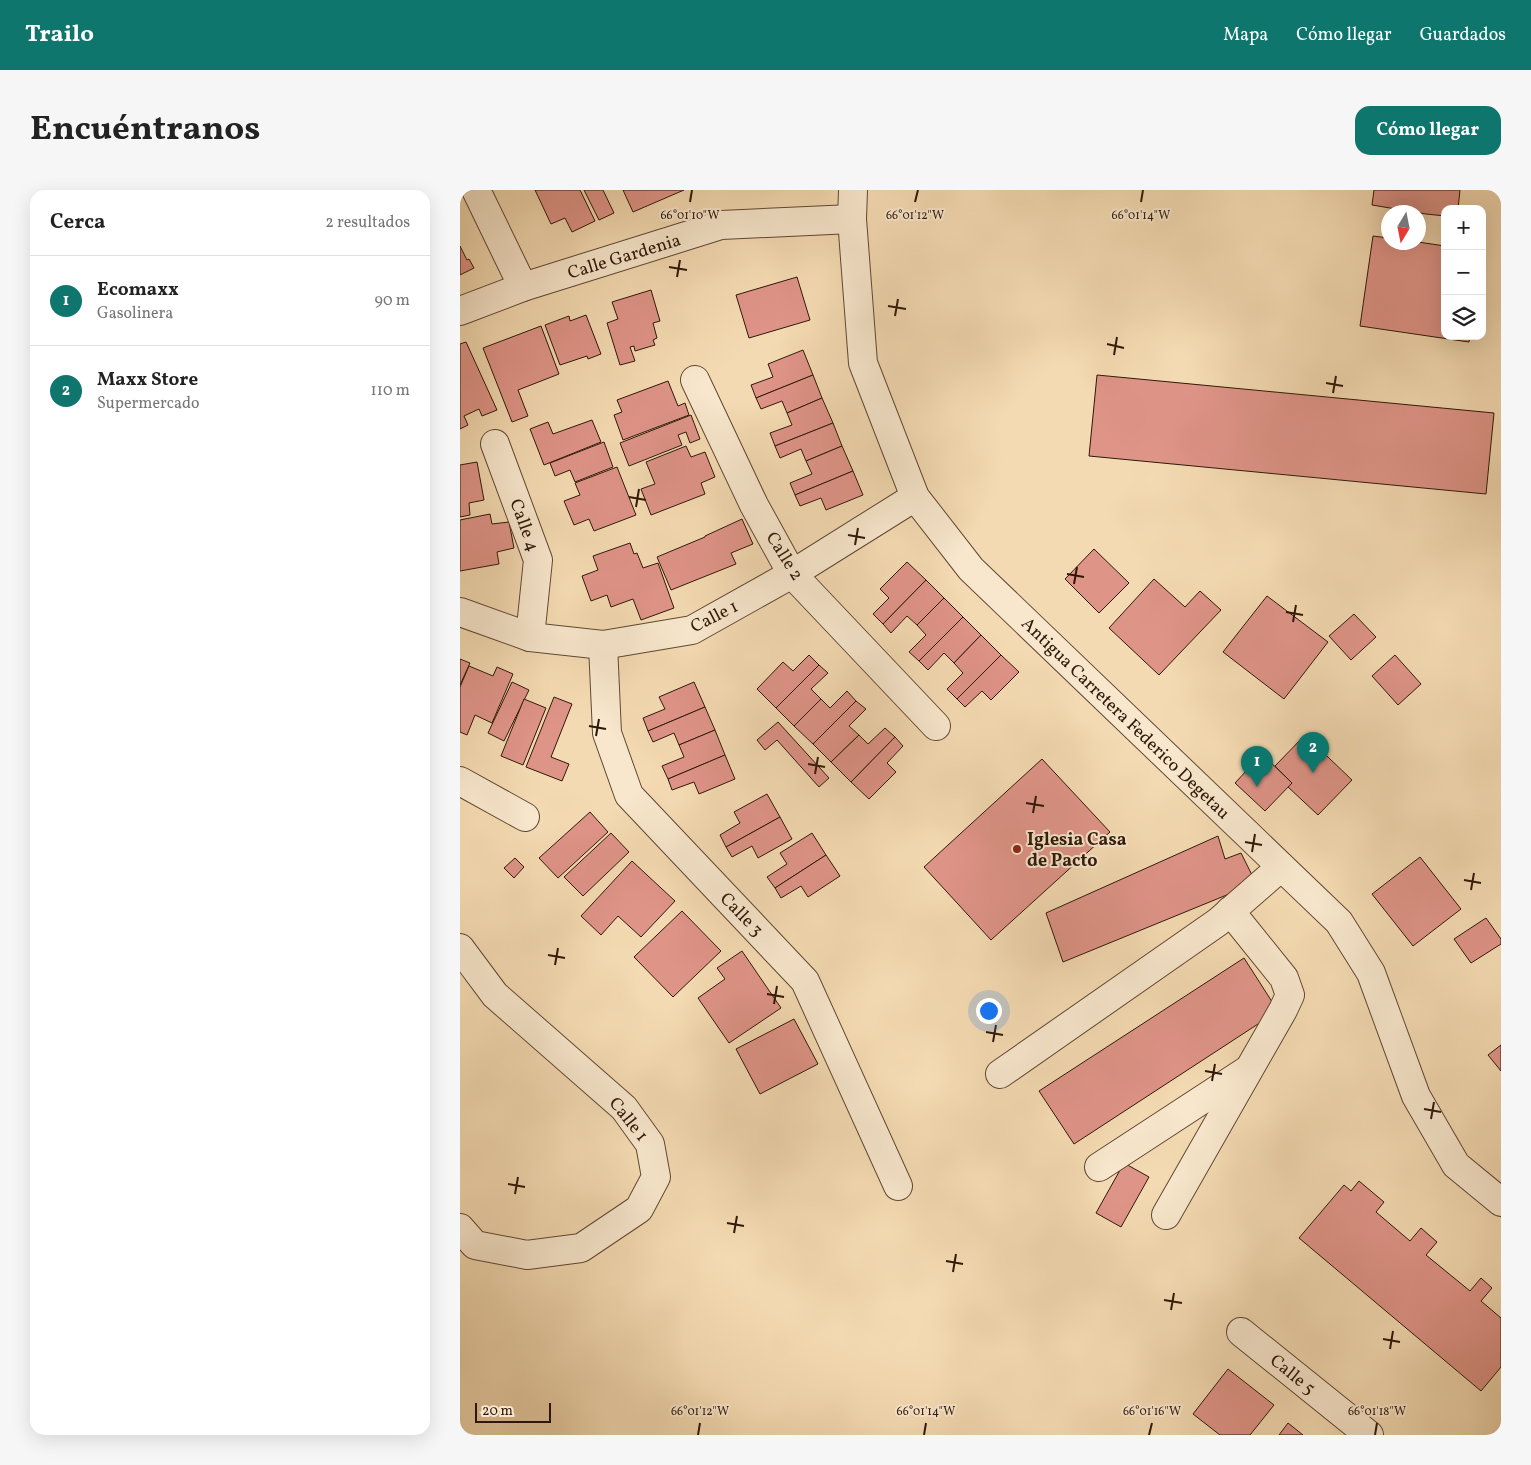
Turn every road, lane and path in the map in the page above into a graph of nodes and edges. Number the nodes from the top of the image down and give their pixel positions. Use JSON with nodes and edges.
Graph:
{"nodes":[{"id":1,"x":476,"y":190,"type":"edge"},
{"id":2,"x":853,"y":190,"type":"edge"},
{"id":3,"x":852,"y":219,"type":"junction"},
{"id":4,"x":523,"y":287,"type":"junction"},
{"id":5,"x":460,"y":311,"type":"edge"},
{"id":6,"x":695,"y":380,"type":"dead end"},
{"id":7,"x":495,"y":444,"type":"dead end"},
{"id":8,"x":915,"y":497,"type":"junction"},
{"id":9,"x":792,"y":574,"type":"junction"},
{"id":10,"x":460,"y":612,"type":"edge"},
{"id":11,"x":530,"y":637,"type":"junction"},
{"id":12,"x":603,"y":645,"type":"junction"},
{"id":13,"x":936,"y":726,"type":"dead end"},
{"id":14,"x":460,"y":781,"type":"edge"},
{"id":15,"x":525,"y":817,"type":"dead end"},
{"id":16,"x":1281,"y":866,"type":"junction"},
{"id":17,"x":1230,"y":911,"type":"junction"},
{"id":18,"x":460,"y":948,"type":"edge"},
{"id":19,"x":1249,"y":1069,"type":"junction"},
{"id":20,"x":1000,"y":1074,"type":"dead end"},
{"id":21,"x":1099,"y":1167,"type":"dead end"},
{"id":22,"x":898,"y":1186,"type":"dead end"},
{"id":23,"x":1501,"y":1202,"type":"edge"},
{"id":24,"x":1166,"y":1215,"type":"dead end"},
{"id":25,"x":460,"y":1228,"type":"edge"},
{"id":26,"x":1241,"y":1332,"type":"dead end"},
{"id":27,"x":1369,"y":1435,"type":"edge"}],
"edges":[{"from":1,"to":4,"type":"street"},
{"from":2,"to":3,"type":"street","name":"Antigua Carretera Federico Degetau"},
{"from":3,"to":4,"type":"street","name":"Calle Gardenia"},
{"from":3,"to":8,"type":"street","name":"Antigua Carretera Federico Degetau"},
{"from":4,"to":5,"type":"street","name":"Calle Gardenia"},
{"from":6,"to":9,"type":"street","name":"Calle 2"},
{"from":7,"to":11,"type":"street","name":"Calle 4"},
{"from":8,"to":9,"type":"street","name":"Calle 1"},
{"from":8,"to":16,"type":"street","name":"Antigua Carretera Federico Degetau"},
{"from":9,"to":12,"type":"street","name":"Calle 1"},
{"from":9,"to":13,"type":"street","name":"Calle 2"},
{"from":10,"to":11,"type":"street","name":"Calle 1"},
{"from":11,"to":12,"type":"street","name":"Calle 1"},
{"from":12,"to":22,"type":"street","name":"Calle 3"},
{"from":14,"to":15,"type":"street"},
{"from":16,"to":17,"type":"street"},
{"from":16,"to":23,"type":"street","name":"Antigua Carretera Federico Degetau"},
{"from":17,"to":19,"type":"street"},
{"from":17,"to":20,"type":"street"},
{"from":18,"to":25,"type":"street","name":"Calle 1"},
{"from":19,"to":21,"type":"street"},
{"from":19,"to":24,"type":"street"},
{"from":26,"to":27,"type":"street","name":"Calle 5"}]}
